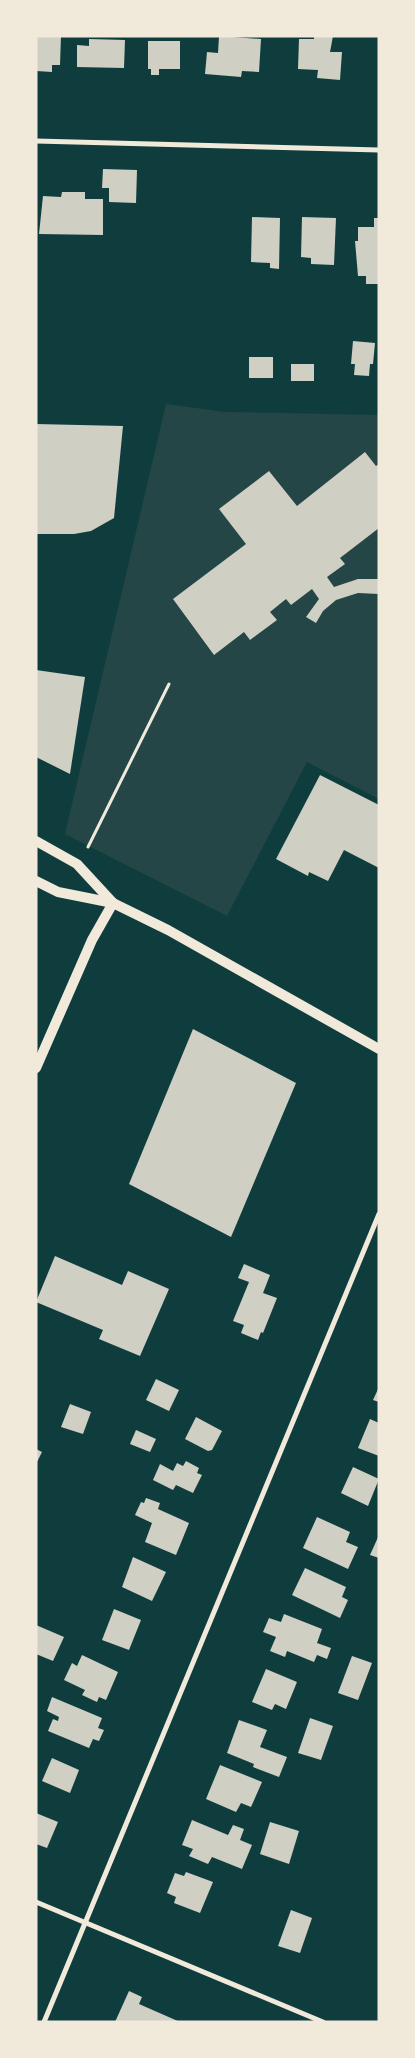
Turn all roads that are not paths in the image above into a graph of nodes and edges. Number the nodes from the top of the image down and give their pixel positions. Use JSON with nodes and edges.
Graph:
{"nodes":[{"id":1,"x":36,"y":142,"type":"edge"},
{"id":2,"x":379,"y":150,"type":"edge"},
{"id":3,"x":36,"y":841,"type":"edge"},
{"id":4,"x":36,"y":881,"type":"edge"},
{"id":5,"x":113,"y":903,"type":"junction"},
{"id":6,"x":379,"y":1049,"type":"edge"},
{"id":7,"x":36,"y":1068,"type":"edge"},
{"id":8,"x":379,"y":1214,"type":"edge"},
{"id":9,"x":36,"y":1902,"type":"edge"},
{"id":10,"x":86,"y":1923,"type":"junction"},
{"id":11,"x":44,"y":2022,"type":"edge"},
{"id":12,"x":323,"y":2022,"type":"edge"}],
"edges":[{"from":1,"to":2,"type":"street"},
{"from":3,"to":5,"type":"main road"},
{"from":4,"to":5,"type":"main road"},
{"from":5,"to":6,"type":"main road"},
{"from":5,"to":7,"type":"main road"},
{"from":8,"to":10,"type":"street"},
{"from":9,"to":10,"type":"street"},
{"from":10,"to":11,"type":"street"},
{"from":10,"to":12,"type":"street"}]}
